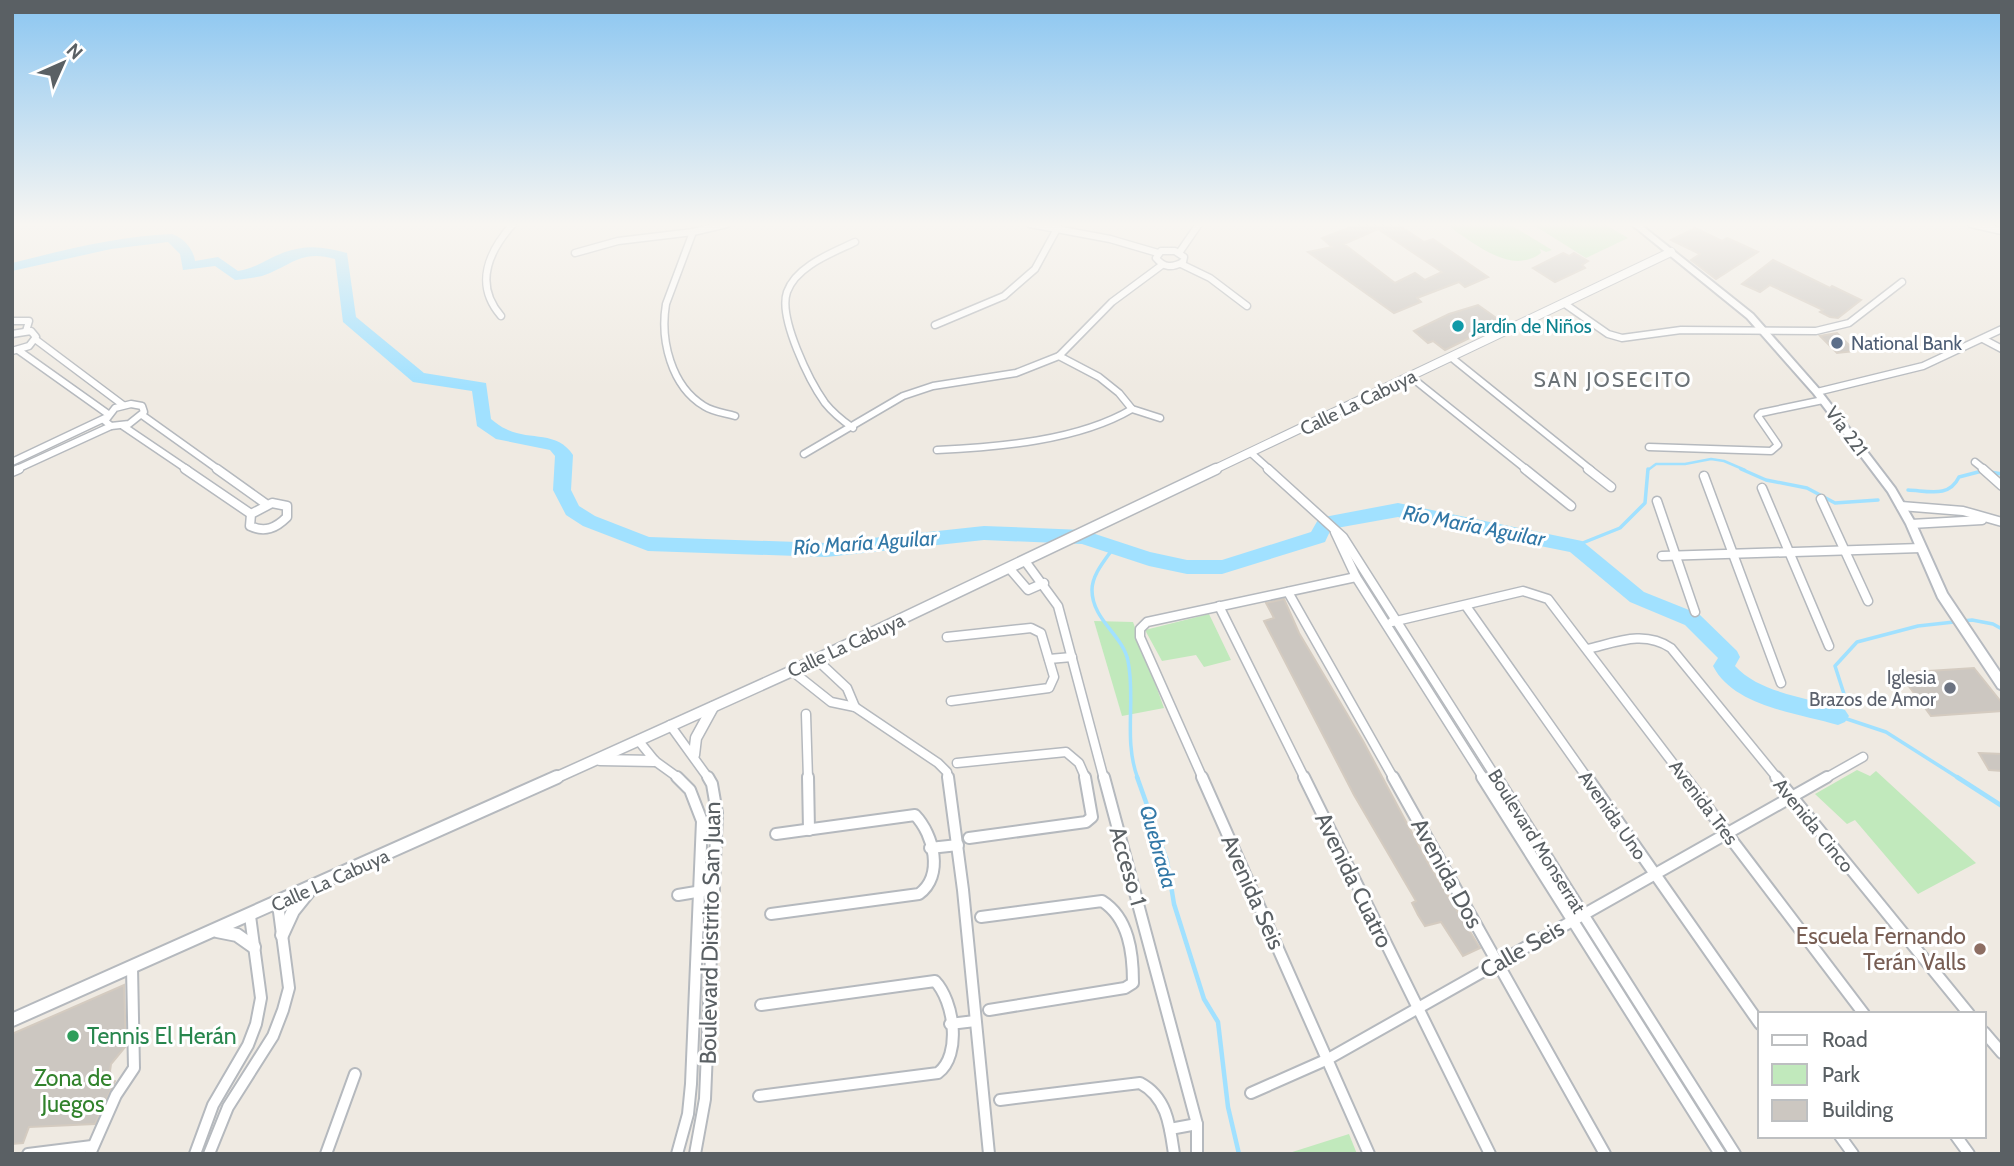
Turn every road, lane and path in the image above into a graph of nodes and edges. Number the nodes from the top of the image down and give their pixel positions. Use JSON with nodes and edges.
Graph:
{"nodes":[{"id":1,"x":484,"y":278,"type":"edge"},
{"id":2,"x":677,"y":278,"type":"edge"},
{"id":3,"x":796,"y":278,"type":"edge"},
{"id":4,"x":1024,"y":278,"type":"edge"},
{"id":5,"x":1144,"y":278,"type":"edge"},
{"id":6,"x":1211,"y":278,"type":"edge"},
{"id":7,"x":1617,"y":278,"type":"edge"},
{"id":8,"x":1703,"y":278,"type":"edge"},
{"id":9,"x":1902,"y":282,"type":"dead end"},
{"id":10,"x":1565,"y":304,"type":"junction"},
{"id":11,"x":1247,"y":306,"type":"dead end"},
{"id":12,"x":501,"y":316,"type":"dead end"},
{"id":13,"x":12,"y":321,"type":"edge"},
{"id":14,"x":934,"y":325,"type":"dead end"},
{"id":15,"x":2002,"y":330,"type":"edge"},
{"id":16,"x":26,"y":331,"type":"junction"},
{"id":17,"x":1766,"y":331,"type":"junction"},
{"id":18,"x":12,"y":334,"type":"edge"},
{"id":19,"x":1983,"y":338,"type":"junction"},
{"id":20,"x":35,"y":340,"type":"junction"},
{"id":21,"x":2002,"y":349,"type":"edge"},
{"id":22,"x":18,"y":352,"type":"edge"},
{"id":23,"x":1059,"y":356,"type":"junction"},
{"id":24,"x":12,"y":358,"type":"edge"},
{"id":25,"x":1452,"y":358,"type":"junction"},
{"id":26,"x":1411,"y":377,"type":"junction"},
{"id":27,"x":1820,"y":396,"type":"junction"},
{"id":28,"x":123,"y":405,"type":"junction"},
{"id":29,"x":1132,"y":409,"type":"junction"},
{"id":30,"x":142,"y":415,"type":"junction"},
{"id":31,"x":106,"y":416,"type":"junction"},
{"id":32,"x":735,"y":416,"type":"dead end"},
{"id":33,"x":1160,"y":418,"type":"dead end"},
{"id":34,"x":111,"y":426,"type":"junction"},
{"id":35,"x":123,"y":426,"type":"junction"},
{"id":36,"x":853,"y":428,"type":"junction"},
{"id":37,"x":1649,"y":447,"type":"dead end"},
{"id":38,"x":937,"y":450,"type":"dead end"},
{"id":39,"x":1251,"y":453,"type":"junction"},
{"id":40,"x":804,"y":454,"type":"dead end"},
{"id":41,"x":1975,"y":461,"type":"dead end"},
{"id":42,"x":12,"y":462,"type":"edge"},
{"id":43,"x":12,"y":472,"type":"edge"},
{"id":44,"x":1704,"y":475,"type":"dead end"},
{"id":45,"x":2002,"y":486,"type":"edge"},
{"id":46,"x":1611,"y":487,"type":"dead end"},
{"id":47,"x":1762,"y":488,"type":"dead end"},
{"id":48,"x":1821,"y":499,"type":"dead end"},
{"id":49,"x":1657,"y":501,"type":"dead end"},
{"id":50,"x":266,"y":504,"type":"junction"},
{"id":51,"x":1571,"y":506,"type":"dead end"},
{"id":52,"x":1901,"y":506,"type":"junction"},
{"id":53,"x":251,"y":514,"type":"junction"},
{"id":54,"x":2001,"y":521,"type":"edge"},
{"id":55,"x":1911,"y":524,"type":"junction"},
{"id":56,"x":1335,"y":532,"type":"junction"},
{"id":57,"x":1921,"y":548,"type":"junction"},
{"id":58,"x":1845,"y":550,"type":"junction"},
{"id":59,"x":1790,"y":552,"type":"junction"},
{"id":60,"x":1733,"y":554,"type":"junction"},
{"id":61,"x":1662,"y":556,"type":"dead end"},
{"id":62,"x":1674,"y":556,"type":"junction"},
{"id":63,"x":1025,"y":561,"type":"junction"},
{"id":64,"x":1009,"y":568,"type":"junction"},
{"id":65,"x":1356,"y":577,"type":"junction"},
{"id":66,"x":1044,"y":583,"type":"junction"},
{"id":67,"x":1288,"y":592,"type":"junction"},
{"id":68,"x":1868,"y":601,"type":"dead end"},
{"id":69,"x":1219,"y":606,"type":"junction"},
{"id":70,"x":1466,"y":606,"type":"junction"},
{"id":71,"x":1695,"y":611,"type":"dead end"},
{"id":72,"x":1397,"y":621,"type":"junction"},
{"id":73,"x":1385,"y":624,"type":"junction"},
{"id":74,"x":947,"y":637,"type":"dead end"},
{"id":75,"x":1829,"y":646,"type":"dead end"},
{"id":76,"x":1588,"y":649,"type":"junction"},
{"id":77,"x":1073,"y":657,"type":"junction"},
{"id":78,"x":1049,"y":659,"type":"junction"},
{"id":79,"x":816,"y":660,"type":"junction"},
{"id":80,"x":792,"y":671,"type":"junction"},
{"id":81,"x":1781,"y":683,"type":"dead end"},
{"id":82,"x":2002,"y":685,"type":"edge"},
{"id":83,"x":951,"y":701,"type":"dead end"},
{"id":84,"x":713,"y":706,"type":"junction"},
{"id":85,"x":855,"y":707,"type":"junction"},
{"id":86,"x":806,"y":714,"type":"dead end"},
{"id":87,"x":670,"y":725,"type":"junction"},
{"id":88,"x":638,"y":740,"type":"junction"},
{"id":89,"x":694,"y":754,"type":"junction"},
{"id":90,"x":1863,"y":757,"type":"dead end"},
{"id":91,"x":593,"y":761,"type":"junction"},
{"id":92,"x":653,"y":761,"type":"junction"},
{"id":93,"x":957,"y":763,"type":"dead end"},
{"id":94,"x":1105,"y":786,"type":"junction"},
{"id":95,"x":1088,"y":789,"type":"junction"},
{"id":96,"x":1790,"y":797,"type":"junction"},
{"id":97,"x":809,"y":830,"type":"junction"},
{"id":98,"x":1727,"y":832,"type":"junction"},
{"id":99,"x":776,"y":834,"type":"dead end"},
{"id":100,"x":969,"y":838,"type":"dead end"},
{"id":101,"x":957,"y":845,"type":"junction"},
{"id":102,"x":930,"y":848,"type":"junction"},
{"id":103,"x":1654,"y":874,"type":"junction"},
{"id":104,"x":311,"y":889,"type":"junction"},
{"id":105,"x":714,"y":889,"type":"junction"},
{"id":106,"x":699,"y":891,"type":"junction"},
{"id":107,"x":678,"y":895,"type":"dead end"},
{"id":108,"x":278,"y":904,"type":"junction"},
{"id":109,"x":1583,"y":913,"type":"junction"},
{"id":110,"x":771,"y":914,"type":"dead end"},
{"id":111,"x":250,"y":916,"type":"junction"},
{"id":112,"x":981,"y":917,"type":"dead end"},
{"id":113,"x":1572,"y":919,"type":"junction"},
{"id":114,"x":216,"y":931,"type":"junction"},
{"id":115,"x":282,"y":935,"type":"junction"},
{"id":116,"x":1147,"y":936,"type":"junction"},
{"id":117,"x":1128,"y":939,"type":"junction"},
{"id":118,"x":254,"y":947,"type":"junction"},
{"id":119,"x":1498,"y":963,"type":"junction"},
{"id":120,"x":132,"y":967,"type":"junction"},
{"id":121,"x":761,"y":1005,"type":"dead end"},
{"id":122,"x":1418,"y":1009,"type":"junction"},
{"id":123,"x":989,"y":1010,"type":"dead end"},
{"id":124,"x":1862,"y":1012,"type":"edge"},
{"id":125,"x":1967,"y":1012,"type":"edge"},
{"id":126,"x":12,"y":1020,"type":"edge"},
{"id":127,"x":975,"y":1020,"type":"junction"},
{"id":128,"x":1758,"y":1021,"type":"edge"},
{"id":129,"x":950,"y":1024,"type":"junction"},
{"id":130,"x":1986,"y":1034,"type":"edge"},
{"id":131,"x":2002,"y":1053,"type":"edge"},
{"id":132,"x":1328,"y":1059,"type":"junction"},
{"id":133,"x":355,"y":1074,"type":"dead end"},
{"id":134,"x":1251,"y":1093,"type":"dead end"},
{"id":135,"x":759,"y":1096,"type":"dead end"},
{"id":136,"x":1000,"y":1100,"type":"dead end"},
{"id":137,"x":1197,"y":1124,"type":"junction"},
{"id":138,"x":1170,"y":1129,"type":"junction"},
{"id":139,"x":1841,"y":1138,"type":"edge"},
{"id":140,"x":1957,"y":1138,"type":"edge"},
{"id":141,"x":91,"y":1150,"type":"edge"},
{"id":142,"x":28,"y":1154,"type":"edge"},
{"id":143,"x":195,"y":1154,"type":"edge"},
{"id":144,"x":209,"y":1154,"type":"edge"},
{"id":145,"x":326,"y":1154,"type":"edge"},
{"id":146,"x":677,"y":1154,"type":"edge"},
{"id":147,"x":695,"y":1154,"type":"edge"},
{"id":148,"x":989,"y":1154,"type":"edge"},
{"id":149,"x":1174,"y":1154,"type":"edge"},
{"id":150,"x":1197,"y":1154,"type":"edge"},
{"id":151,"x":1369,"y":1154,"type":"edge"},
{"id":152,"x":1490,"y":1154,"type":"edge"},
{"id":153,"x":1605,"y":1154,"type":"edge"},
{"id":154,"x":1720,"y":1154,"type":"edge"},
{"id":155,"x":1735,"y":1154,"type":"edge"},
{"id":156,"x":1853,"y":1154,"type":"edge"},
{"id":157,"x":1969,"y":1154,"type":"edge"}],
"edges":[{"from":1,"to":12,"type":"street"},
{"from":2,"to":32,"type":"street"},
{"from":3,"to":36,"type":"street"},
{"from":4,"to":14,"type":"street"},
{"from":5,"to":23,"type":"street"},
{"from":6,"to":11,"type":"street"},
{"from":7,"to":10,"type":"street","name":"Calle La Cabuya"},
{"from":8,"to":17,"type":"main road","name":"Vía 221"},
{"from":9,"to":17,"type":"street"},
{"from":10,"to":17,"type":"street"},
{"from":10,"to":25,"type":"street","name":"Calle La Cabuya"},
{"from":13,"to":16,"type":"street"},
{"from":15,"to":19,"type":"street"},
{"from":16,"to":18,"type":"street"},
{"from":16,"to":20,"type":"street"},
{"from":17,"to":27,"type":"main road","name":"Vía 221"},
{"from":19,"to":21,"type":"street"},
{"from":19,"to":27,"type":"street"},
{"from":20,"to":22,"type":"street"},
{"from":20,"to":28,"type":"street"},
{"from":22,"to":24,"type":"street"},
{"from":22,"to":31,"type":"street"},
{"from":23,"to":29,"type":"street"},
{"from":23,"to":36,"type":"street"},
{"from":25,"to":26,"type":"street","name":"Calle La Cabuya"},
{"from":25,"to":46,"type":"street"},
{"from":26,"to":39,"type":"street","name":"Calle La Cabuya"},
{"from":26,"to":51,"type":"street"},
{"from":27,"to":37,"type":"street"},
{"from":27,"to":52,"type":"main road","name":"Vía 221"},
{"from":28,"to":30,"type":"street"},
{"from":28,"to":31,"type":"street"},
{"from":29,"to":33,"type":"street"},
{"from":29,"to":38,"type":"street"},
{"from":30,"to":35,"type":"street"},
{"from":30,"to":50,"type":"street"},
{"from":31,"to":34,"type":"street"},
{"from":31,"to":42,"type":"street"},
{"from":34,"to":35,"type":"street"},
{"from":34,"to":43,"type":"street"},
{"from":35,"to":53,"type":"street"},
{"from":36,"to":40,"type":"street"},
{"from":39,"to":56,"type":"street","name":"Boulevard Monserrat"},
{"from":39,"to":63,"type":"street","name":"Calle La Cabuya"},
{"from":41,"to":45,"type":"street"},
{"from":44,"to":60,"type":"street"},
{"from":47,"to":59,"type":"street"},
{"from":48,"to":58,"type":"street"},
{"from":49,"to":62,"type":"street"},
{"from":50,"to":53,"type":"street"},
{"from":50,"to":53,"type":"street"},
{"from":52,"to":54,"type":"street"},
{"from":52,"to":55,"type":"main road","name":"Vía 221"},
{"from":54,"to":55,"type":"street"},
{"from":55,"to":57,"type":"main road","name":"Vía 221"},
{"from":56,"to":65,"type":"street","name":"Boulevard Monserrat"},
{"from":56,"to":72,"type":"street","name":"Boulevard Monserrat"},
{"from":57,"to":58,"type":"street"},
{"from":57,"to":82,"type":"main road","name":"Vía 221"},
{"from":58,"to":59,"type":"street"},
{"from":58,"to":68,"type":"street"},
{"from":59,"to":60,"type":"street"},
{"from":59,"to":75,"type":"street"},
{"from":60,"to":62,"type":"street"},
{"from":60,"to":81,"type":"street"},
{"from":61,"to":62,"type":"street"},
{"from":62,"to":71,"type":"street"},
{"from":63,"to":64,"type":"street","name":"Calle La Cabuya"},
{"from":63,"to":66,"type":"street","name":"Acceso 1"},
{"from":64,"to":66,"type":"street"},
{"from":64,"to":79,"type":"street","name":"Calle La Cabuya"},
{"from":65,"to":67,"type":"street"},
{"from":65,"to":73,"type":"street","name":"Boulevard Monserrat"},
{"from":66,"to":77,"type":"street","name":"Acceso 1"},
{"from":67,"to":69,"type":"street"},
{"from":67,"to":119,"type":"street","name":"Avenida Dos"},
{"from":69,"to":122,"type":"street","name":"Avenida Cuatro"},
{"from":69,"to":132,"type":"street","name":"Avenida Seis"},
{"from":70,"to":72,"type":"street"},
{"from":70,"to":76,"type":"street","name":"Avenida Tres"},
{"from":70,"to":103,"type":"street","name":"Avenida Uno"},
{"from":72,"to":73,"type":"street"},
{"from":72,"to":109,"type":"street","name":"Boulevard Monserrat"},
{"from":73,"to":113,"type":"street","name":"Boulevard Monserrat"},
{"from":74,"to":78,"type":"street"},
{"from":76,"to":96,"type":"street","name":"Avenida Cinco"},
{"from":76,"to":98,"type":"street","name":"Avenida Tres"},
{"from":77,"to":78,"type":"street"},
{"from":77,"to":94,"type":"street","name":"Acceso 1"},
{"from":78,"to":83,"type":"street"},
{"from":79,"to":80,"type":"street","name":"Calle La Cabuya"},
{"from":79,"to":85,"type":"street"},
{"from":80,"to":84,"type":"street","name":"Calle La Cabuya"},
{"from":80,"to":85,"type":"street"},
{"from":84,"to":87,"type":"street","name":"Calle La Cabuya"},
{"from":84,"to":89,"type":"street"},
{"from":85,"to":101,"type":"street"},
{"from":86,"to":97,"type":"street"},
{"from":87,"to":88,"type":"street","name":"Calle La Cabuya"},
{"from":87,"to":89,"type":"street","name":"Boulevard Distrito San Juan"},
{"from":88,"to":91,"type":"street","name":"Calle La Cabuya"},
{"from":88,"to":92,"type":"street","name":"Boulevard Distrito San Juan"},
{"from":89,"to":105,"type":"street","name":"Boulevard Distrito San Juan"},
{"from":90,"to":96,"type":"street","name":"Calle Seis"},
{"from":91,"to":92,"type":"street"},
{"from":91,"to":104,"type":"street","name":"Calle La Cabuya"},
{"from":92,"to":106,"type":"street","name":"Boulevard Distrito San Juan"},
{"from":93,"to":95,"type":"street"},
{"from":94,"to":95,"type":"street"},
{"from":94,"to":116,"type":"street","name":"Acceso 1"},
{"from":95,"to":100,"type":"street"},
{"from":96,"to":98,"type":"street","name":"Calle Seis"},
{"from":96,"to":125,"type":"street","name":"Avenida Cinco"},
{"from":97,"to":99,"type":"street"},
{"from":97,"to":102,"type":"street"},
{"from":98,"to":103,"type":"street","name":"Calle Seis"},
{"from":98,"to":124,"type":"street","name":"Avenida Tres"},
{"from":101,"to":102,"type":"street"},
{"from":101,"to":127,"type":"street"},
{"from":102,"to":110,"type":"street"},
{"from":103,"to":109,"type":"street","name":"Calle Seis"},
{"from":103,"to":128,"type":"street","name":"Avenida Uno"},
{"from":104,"to":108,"type":"street","name":"Calle La Cabuya"},
{"from":104,"to":115,"type":"street"},
{"from":105,"to":106,"type":"street"},
{"from":105,"to":147,"type":"street","name":"Boulevard Distrito San Juan"},
{"from":106,"to":107,"type":"street"},
{"from":106,"to":146,"type":"street","name":"Boulevard Distrito San Juan"},
{"from":108,"to":111,"type":"street","name":"Calle La Cabuya"},
{"from":108,"to":115,"type":"street"},
{"from":109,"to":113,"type":"street","name":"Calle Seis"},
{"from":109,"to":155,"type":"street","name":"Boulevard Monserrat"},
{"from":111,"to":114,"type":"street","name":"Calle La Cabuya"},
{"from":111,"to":118,"type":"street"},
{"from":112,"to":117,"type":"street"},
{"from":113,"to":119,"type":"street","name":"Calle Seis"},
{"from":113,"to":154,"type":"street","name":"Boulevard Monserrat"},
{"from":114,"to":118,"type":"street"},
{"from":114,"to":120,"type":"street","name":"Calle La Cabuya"},
{"from":115,"to":144,"type":"street"},
{"from":116,"to":117,"type":"street"},
{"from":116,"to":137,"type":"street","name":"Acceso 1"},
{"from":117,"to":123,"type":"street"},
{"from":118,"to":143,"type":"street"},
{"from":119,"to":122,"type":"street","name":"Calle Seis"},
{"from":119,"to":153,"type":"street","name":"Avenida Dos"},
{"from":120,"to":126,"type":"street","name":"Calle La Cabuya"},
{"from":120,"to":141,"type":"street"},
{"from":121,"to":129,"type":"street"},
{"from":122,"to":132,"type":"street","name":"Calle Seis"},
{"from":122,"to":152,"type":"street","name":"Avenida Cuatro"},
{"from":127,"to":129,"type":"street"},
{"from":127,"to":148,"type":"street"},
{"from":129,"to":135,"type":"street"},
{"from":130,"to":131,"type":"street"},
{"from":132,"to":134,"type":"street","name":"Calle Seis"},
{"from":132,"to":151,"type":"street","name":"Avenida Seis"},
{"from":133,"to":145,"type":"street"},
{"from":136,"to":138,"type":"street"},
{"from":137,"to":138,"type":"street"},
{"from":137,"to":150,"type":"street","name":"Acceso 1"},
{"from":138,"to":149,"type":"street"},
{"from":139,"to":156,"type":"street"},
{"from":140,"to":157,"type":"street"},
{"from":141,"to":142,"type":"street"}]}
